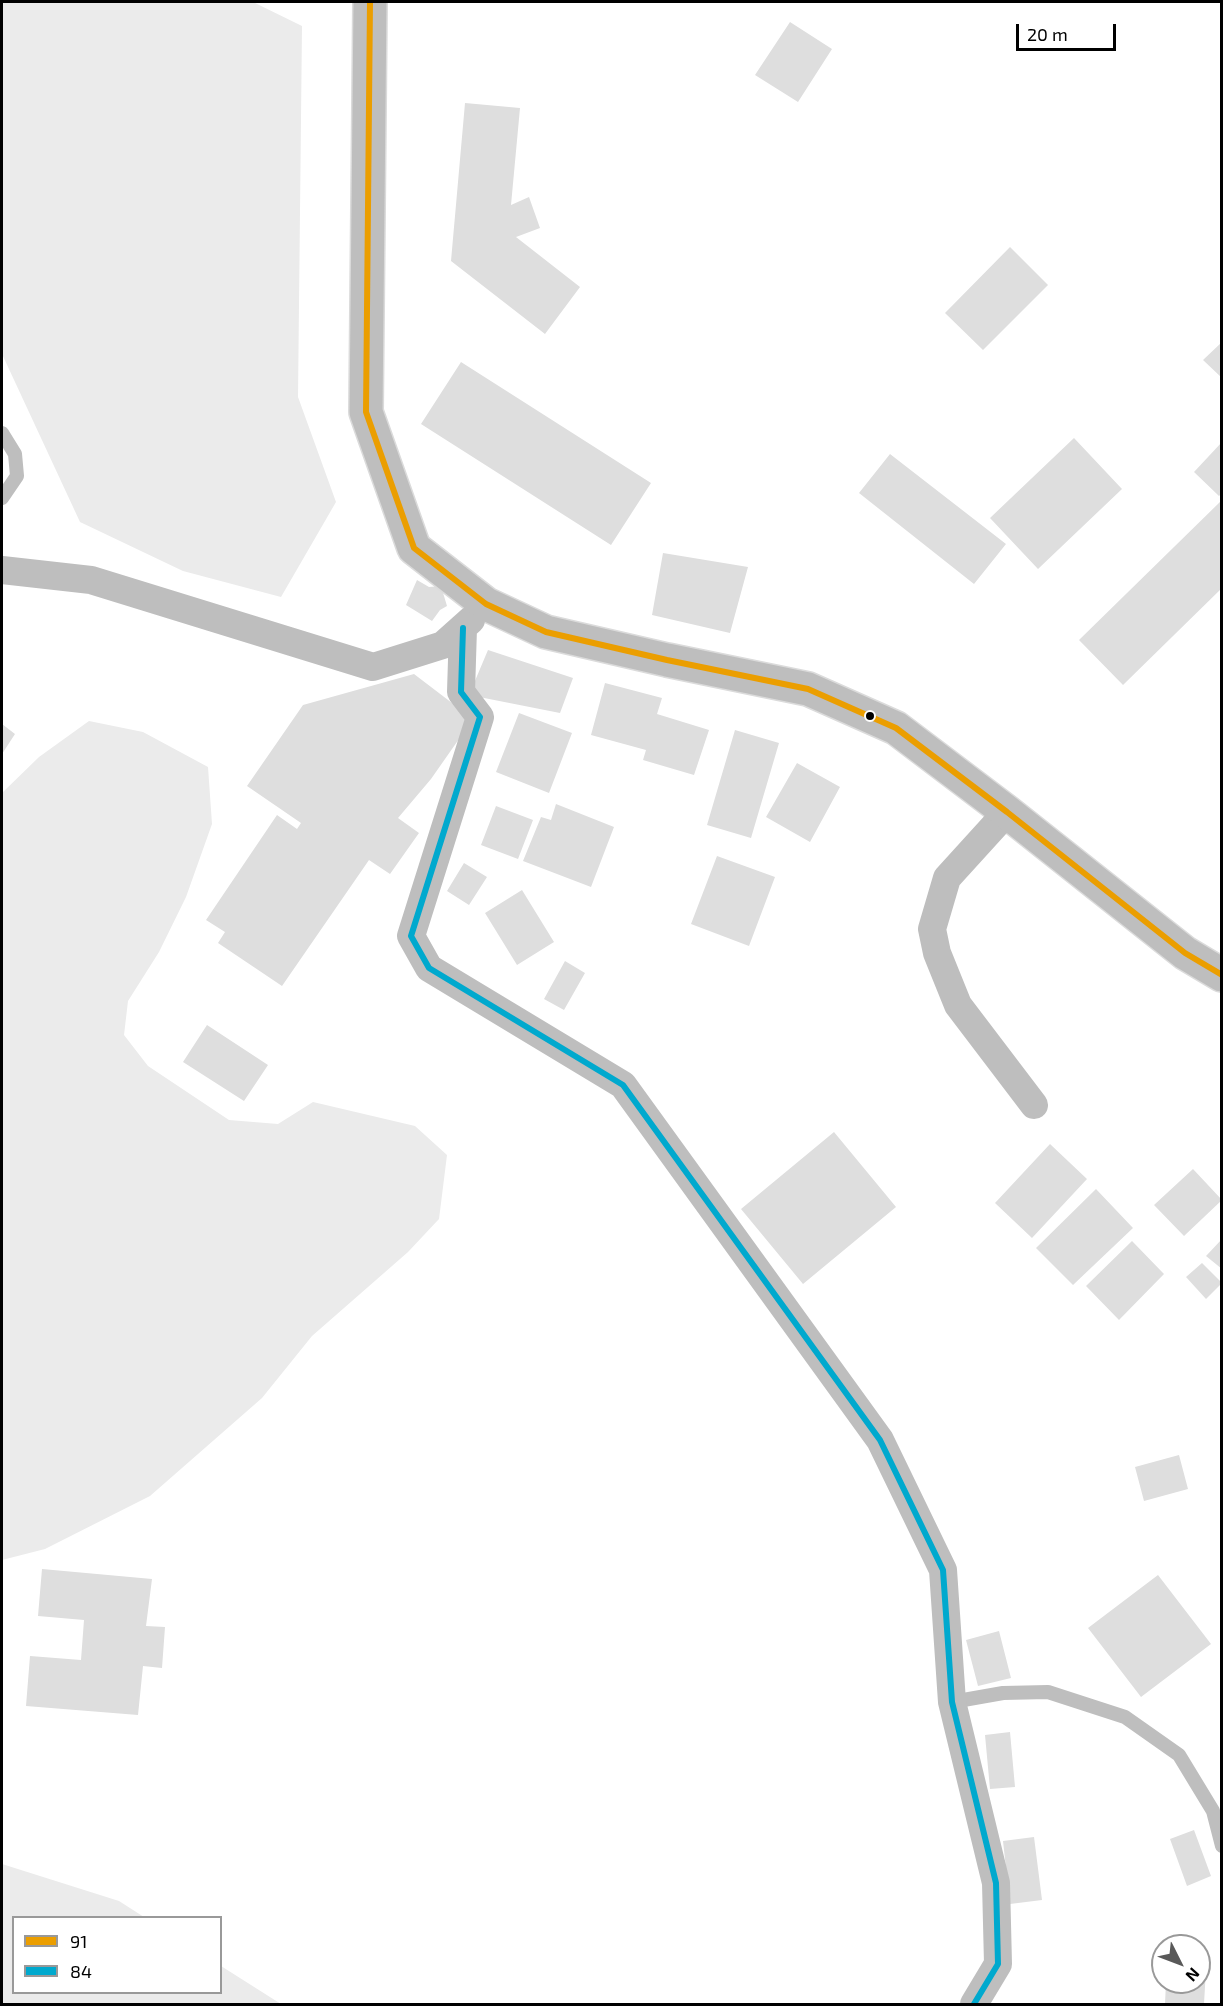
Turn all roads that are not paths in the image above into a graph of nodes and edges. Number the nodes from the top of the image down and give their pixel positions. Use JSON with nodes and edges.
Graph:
{"nodes":[{"id":1,"x":370,"y":2,"type":"edge"},
{"id":2,"x":2,"y":433,"type":"edge"},
{"id":3,"x":2,"y":498,"type":"edge"},
{"id":4,"x":2,"y":570,"type":"edge"},
{"id":5,"x":486,"y":604,"type":"junction"},
{"id":6,"x":463,"y":628,"type":"junction"},
{"id":7,"x":1007,"y":812,"type":"junction"},
{"id":8,"x":1221,"y":975,"type":"edge"},
{"id":9,"x":1034,"y":1105,"type":"dead end"},
{"id":10,"x":952,"y":1702,"type":"junction"},
{"id":11,"x":1221,"y":1846,"type":"edge"},
{"id":12,"x":974,"y":2004,"type":"edge"}],
"edges":[{"from":1,"to":5,"type":"highway"},
{"from":2,"to":3,"type":"lane"},
{"from":4,"to":6,"type":"street"},
{"from":5,"to":6,"type":"street"},
{"from":5,"to":7,"type":"highway"},
{"from":6,"to":10,"type":"street"},
{"from":7,"to":8,"type":"highway"},
{"from":7,"to":9,"type":"street"},
{"from":10,"to":11,"type":"lane"},
{"from":10,"to":12,"type":"street"}]}
